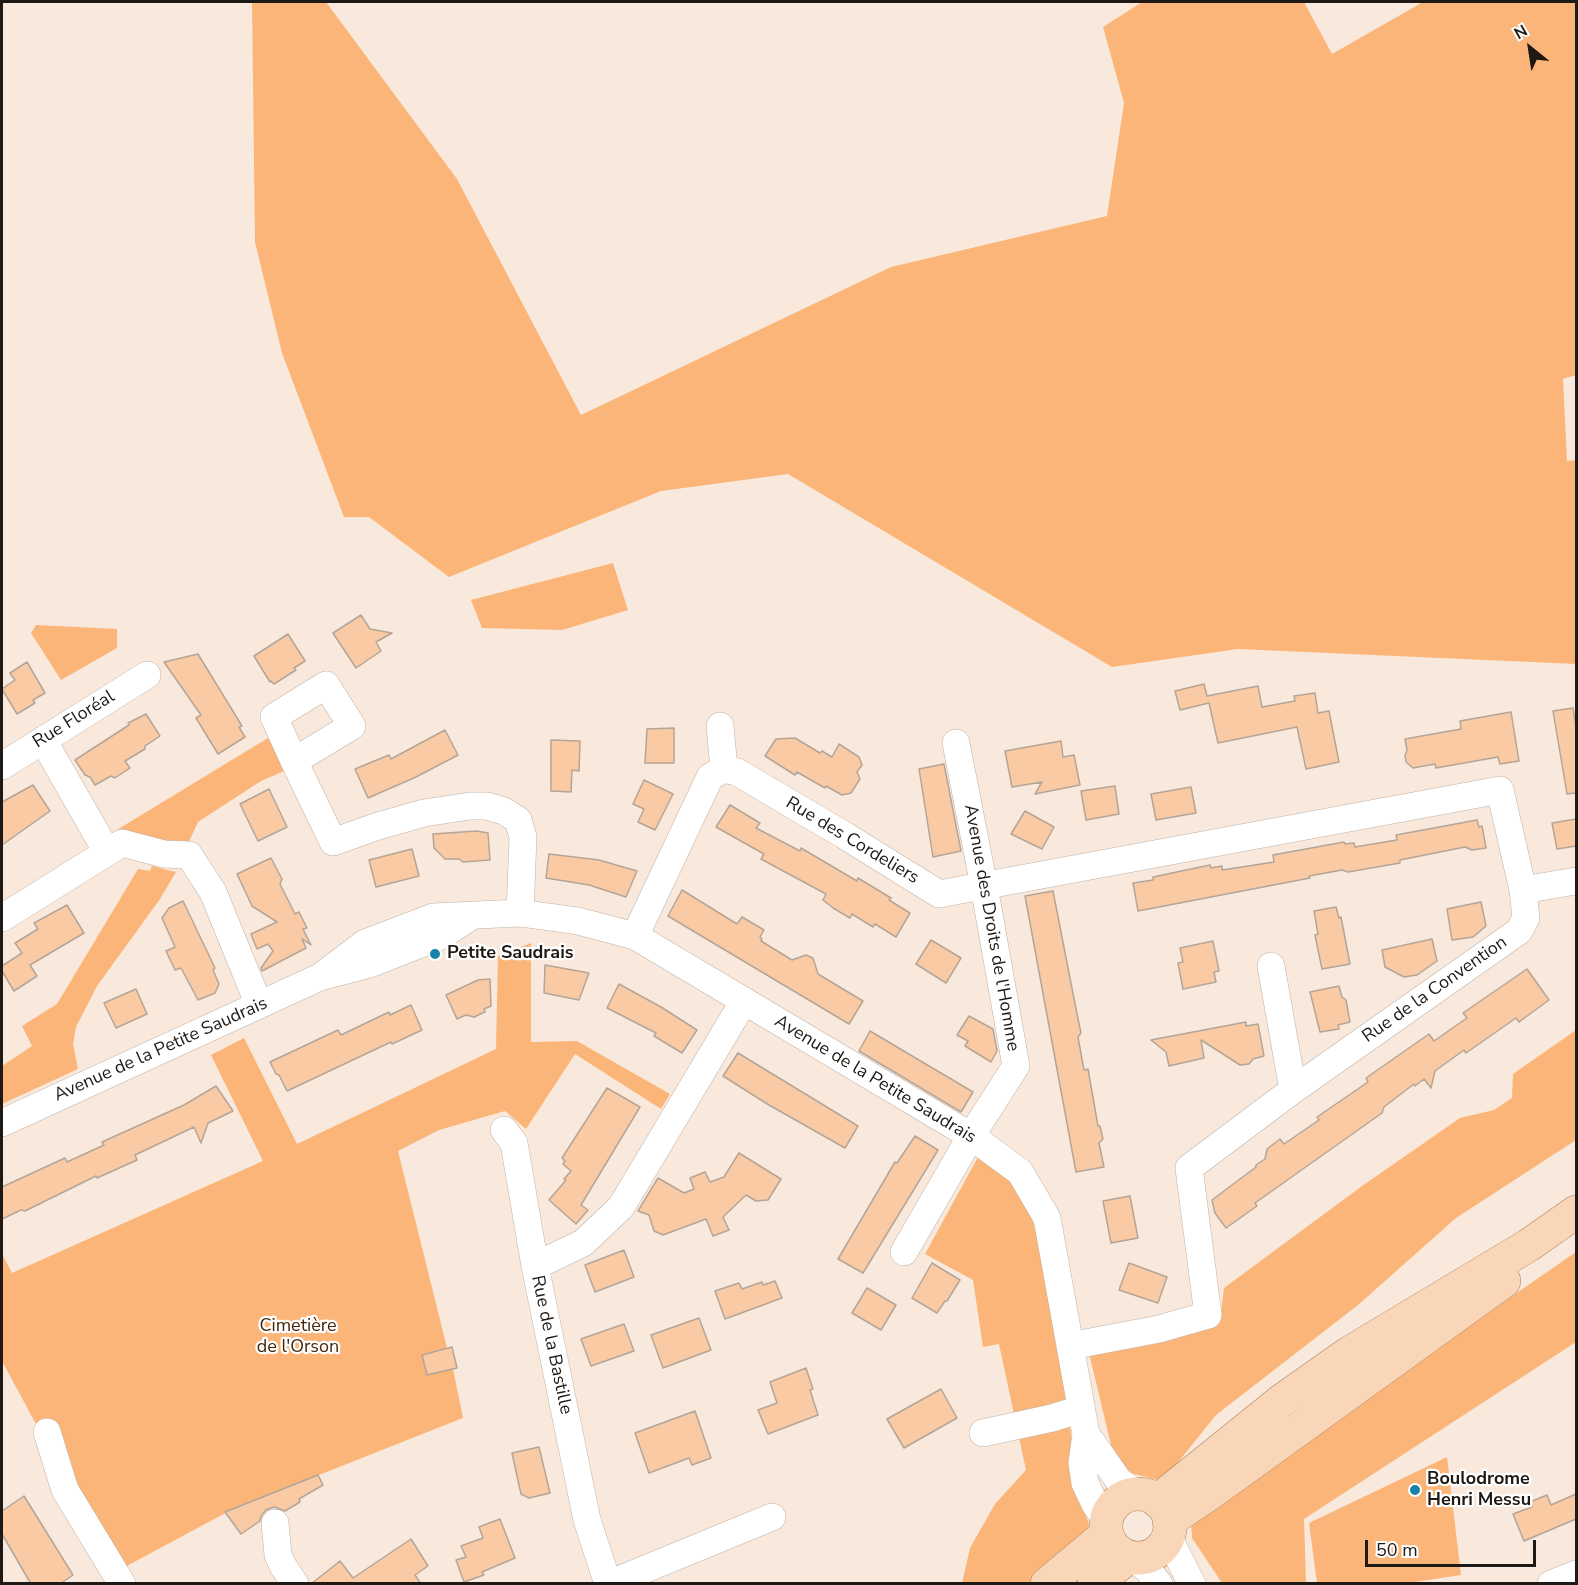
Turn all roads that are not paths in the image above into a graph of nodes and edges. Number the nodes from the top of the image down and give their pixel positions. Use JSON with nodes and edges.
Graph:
{"nodes":[{"id":1,"x":147,"y":675,"type":"dead end"},
{"id":2,"x":720,"y":726,"type":"dead end"},
{"id":3,"x":43,"y":740,"type":"junction"},
{"id":4,"x":956,"y":743,"type":"dead end"},
{"id":5,"x":294,"y":761,"type":"dead end"},
{"id":6,"x":2,"y":766,"type":"edge"},
{"id":7,"x":724,"y":769,"type":"junction"},
{"id":8,"x":107,"y":852,"type":"junction"},
{"id":9,"x":1576,"y":881,"type":"edge"},
{"id":10,"x":984,"y":886,"type":"junction"},
{"id":11,"x":1523,"y":890,"type":"junction"},
{"id":12,"x":520,"y":913,"type":"junction"},
{"id":13,"x":2,"y":918,"type":"edge"},
{"id":14,"x":635,"y":936,"type":"junction"},
{"id":15,"x":1271,"y":966,"type":"dead end"},
{"id":16,"x":744,"y":1001,"type":"junction"},
{"id":17,"x":259,"y":1005,"type":"junction"},
{"id":18,"x":1293,"y":1090,"type":"junction"},
{"id":19,"x":2,"y":1123,"type":"edge"},
{"id":20,"x":504,"y":1130,"type":"dead end"},
{"id":21,"x":971,"y":1136,"type":"junction"},
{"id":22,"x":1576,"y":1212,"type":"edge"},
{"id":23,"x":1576,"y":1229,"type":"edge"},
{"id":24,"x":904,"y":1252,"type":"dead end"},
{"id":25,"x":535,"y":1266,"type":"junction"},
{"id":26,"x":1070,"y":1346,"type":"junction"},
{"id":27,"x":1083,"y":1421,"type":"junction"},
{"id":28,"x":47,"y":1432,"type":"dead end"},
{"id":29,"x":983,"y":1433,"type":"dead end"},
{"id":30,"x":1158,"y":1513,"type":"junction"},
{"id":31,"x":772,"y":1517,"type":"dead end"},
{"id":32,"x":275,"y":1523,"type":"dead end"},
{"id":33,"x":1107,"y":1526,"type":"junction"},
{"id":34,"x":1131,"y":1557,"type":"junction"},
{"id":35,"x":1576,"y":1574,"type":"edge"},
{"id":36,"x":1553,"y":1583,"type":"edge"},
{"id":37,"x":122,"y":1584,"type":"edge"},
{"id":38,"x":295,"y":1584,"type":"edge"},
{"id":39,"x":608,"y":1584,"type":"edge"},
{"id":40,"x":1047,"y":1584,"type":"edge"},
{"id":41,"x":1094,"y":1584,"type":"edge"},
{"id":42,"x":1160,"y":1584,"type":"edge"},
{"id":43,"x":1192,"y":1584,"type":"edge"}],
"edges":[{"from":1,"to":3,"type":"street","name":"Rue Floréal"},
{"from":2,"to":7,"type":"street"},
{"from":3,"to":6,"type":"street","name":"Rue Floréal"},
{"from":3,"to":8,"type":"street"},
{"from":4,"to":10,"type":"street","name":"Avenue des Droits de l'Homme"},
{"from":5,"to":12,"type":"street"},
{"from":7,"to":10,"type":"street","name":"Rue des Cordeliers"},
{"from":7,"to":14,"type":"street"},
{"from":8,"to":13,"type":"street"},
{"from":8,"to":17,"type":"street"},
{"from":9,"to":11,"type":"street"},
{"from":10,"to":11,"type":"street","name":"Rue de la Convention"},
{"from":10,"to":21,"type":"street","name":"Avenue des Droits de l'Homme"},
{"from":11,"to":18,"type":"street","name":"Rue de la Convention"},
{"from":12,"to":14,"type":"street","name":"Avenue de la Petite Saudrais"},
{"from":12,"to":17,"type":"street","name":"Avenue de la Petite Saudrais"},
{"from":14,"to":16,"type":"street","name":"Avenue de la Petite Saudrais"},
{"from":15,"to":18,"type":"street"},
{"from":16,"to":21,"type":"street","name":"Avenue de la Petite Saudrais"},
{"from":16,"to":25,"type":"street","name":"Rue de la Bastille"},
{"from":17,"to":19,"type":"street","name":"Avenue de la Petite Saudrais"},
{"from":18,"to":26,"type":"street","name":"Rue de la Convention"},
{"from":20,"to":25,"type":"street"},
{"from":21,"to":24,"type":"street","name":"Avenue des Droits de l'Homme"},
{"from":21,"to":26,"type":"street","name":"Avenue de la Petite Saudrais"},
{"from":22,"to":30,"type":"main road"},
{"from":23,"to":30,"type":"main road"},
{"from":25,"to":39,"type":"street","name":"Rue de la Bastille"},
{"from":26,"to":27,"type":"street","name":"Avenue de la Petite Saudrais"},
{"from":27,"to":29,"type":"street"},
{"from":27,"to":30,"type":"street","name":"Avenue de la Petite Saudrais"},
{"from":27,"to":33,"type":"street","name":"Avenue de la Petite Saudrais"},
{"from":28,"to":37,"type":"street"},
{"from":30,"to":33,"type":"main road"},
{"from":30,"to":34,"type":"main road"},
{"from":30,"to":43,"type":"street"},
{"from":31,"to":39,"type":"street"},
{"from":32,"to":38,"type":"street"},
{"from":33,"to":34,"type":"main road"},
{"from":33,"to":40,"type":"main road"},
{"from":34,"to":41,"type":"main road"},
{"from":34,"to":42,"type":"street"},
{"from":35,"to":36,"type":"street"}]}
